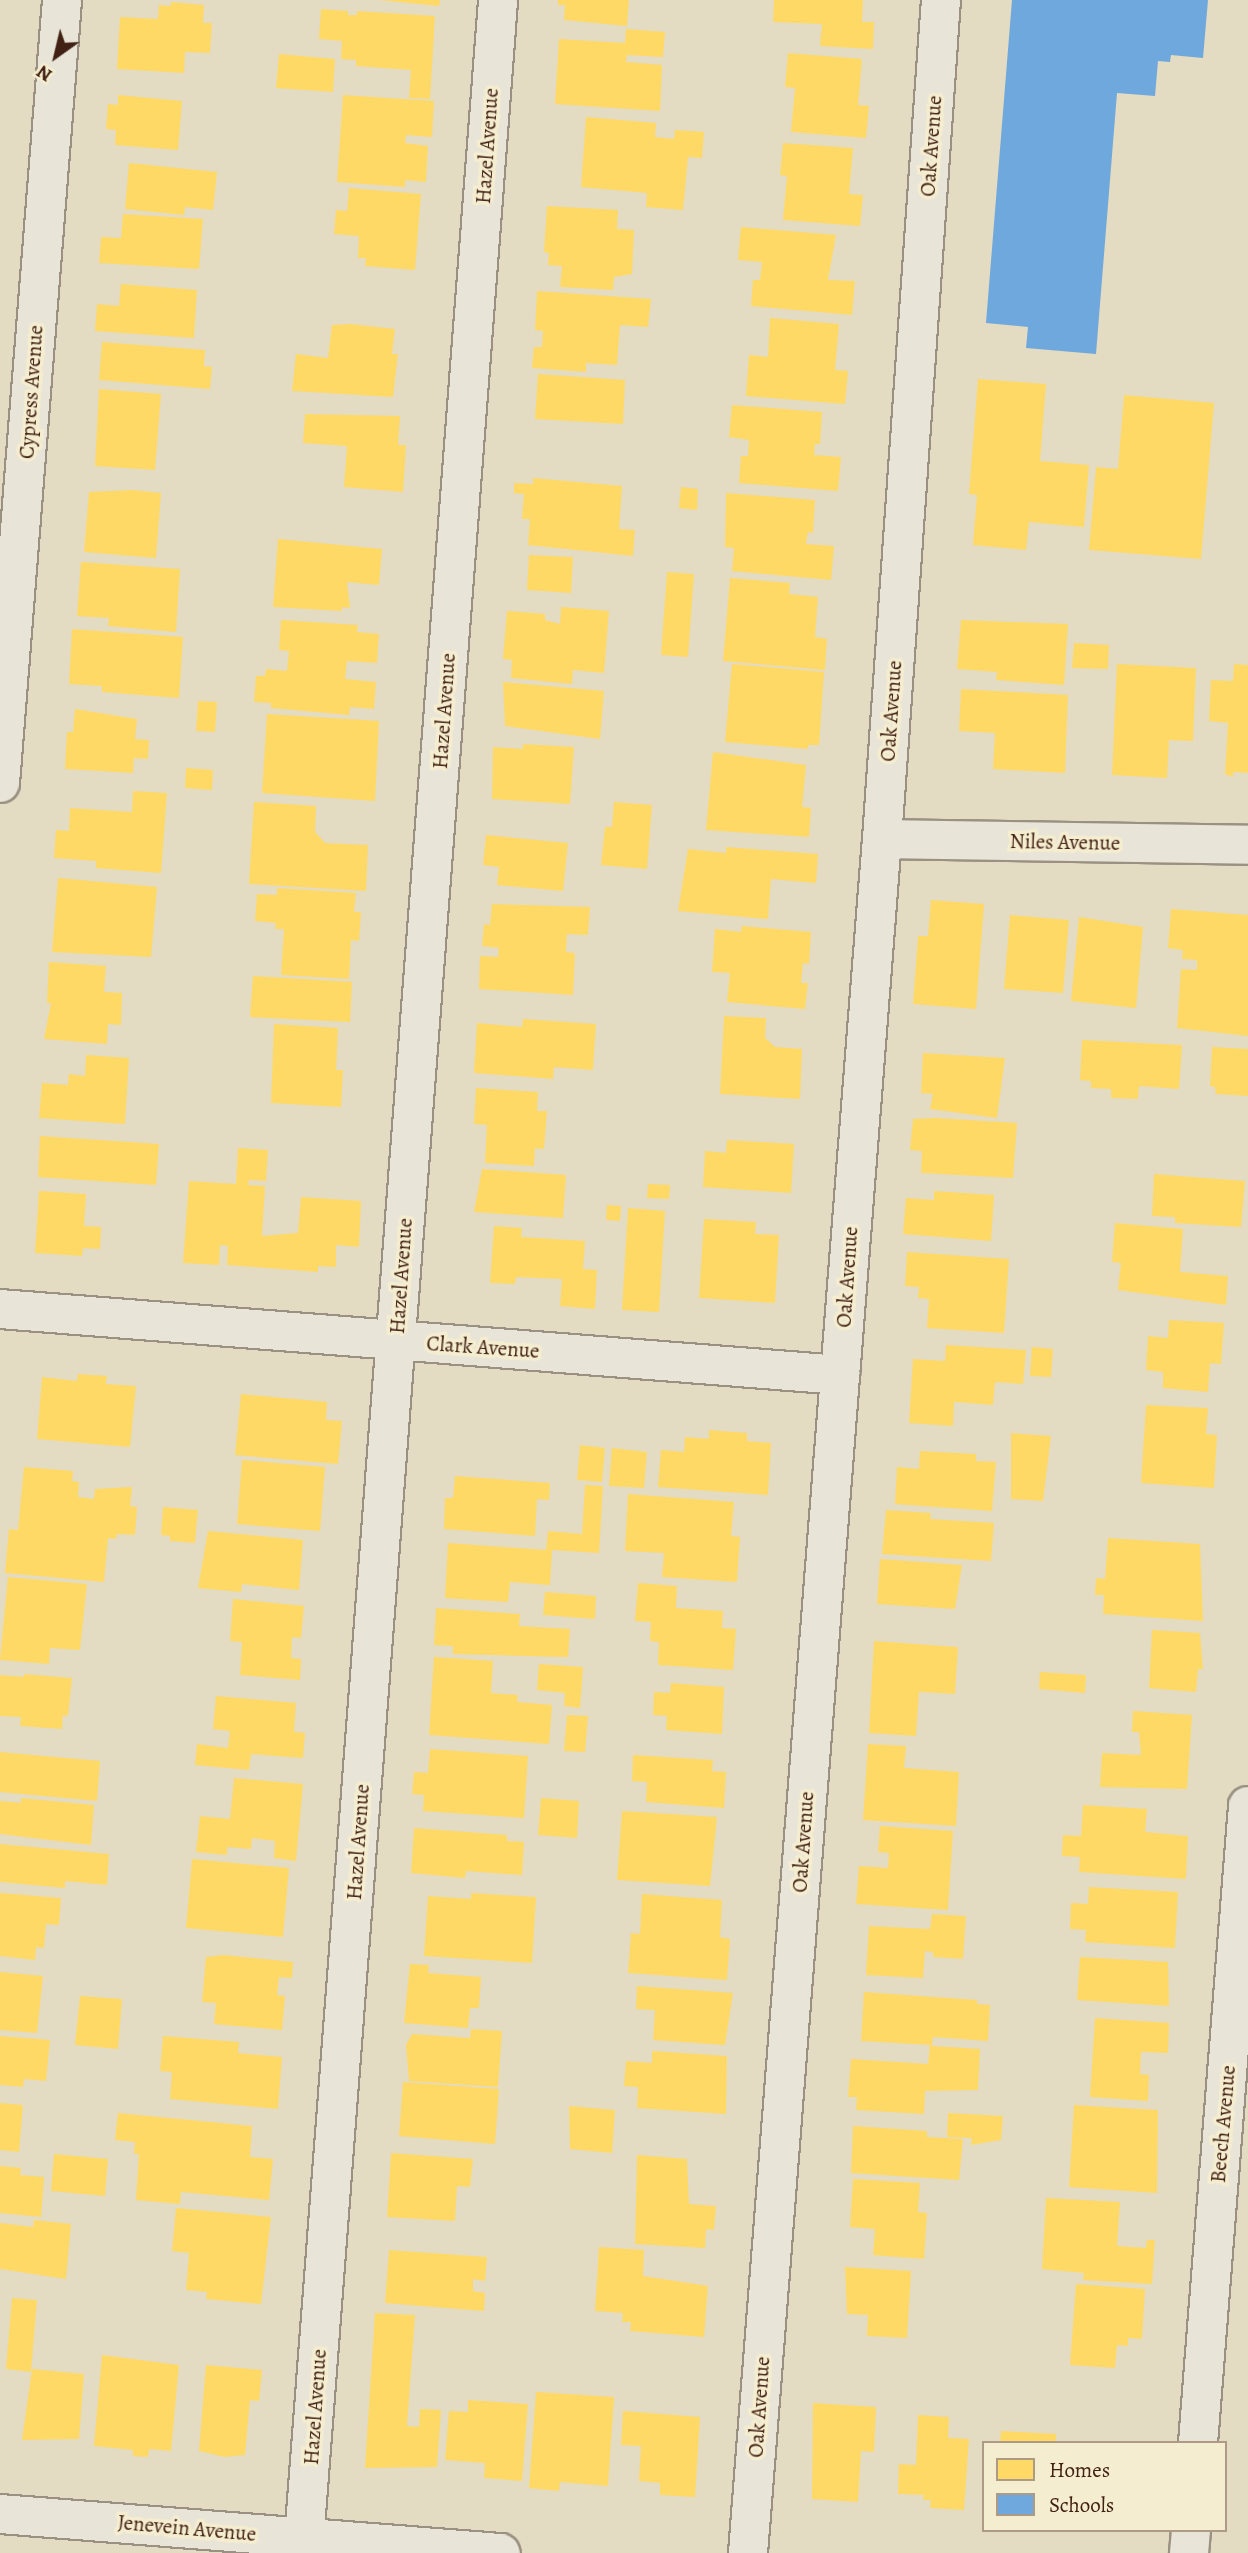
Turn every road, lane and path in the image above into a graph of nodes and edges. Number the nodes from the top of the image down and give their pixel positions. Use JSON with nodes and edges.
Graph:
{"nodes":[{"id":1,"x":62,"y":0,"type":"edge"},
{"id":2,"x":498,"y":0,"type":"edge"},
{"id":3,"x":942,"y":0,"type":"edge"},
{"id":4,"x":0,"y":783,"type":"edge"},
{"id":5,"x":882,"y":839,"type":"junction"},
{"id":6,"x":1248,"y":845,"type":"edge"},
{"id":7,"x":0,"y":1309,"type":"edge"},
{"id":8,"x":396,"y":1340,"type":"junction"},
{"id":9,"x":840,"y":1375,"type":"junction"},
{"id":10,"x":1248,"y":1806,"type":"edge"},
{"id":11,"x":1198,"y":2441,"type":"edge"},
{"id":12,"x":0,"y":2514,"type":"edge"},
{"id":13,"x":1191,"y":2532,"type":"edge"},
{"id":14,"x":304,"y":2545,"type":"edge"},
{"id":15,"x":500,"y":2553,"type":"edge"},
{"id":16,"x":748,"y":2553,"type":"edge"},
{"id":17,"x":1189,"y":2553,"type":"edge"}],
"edges":[{"from":1,"to":4,"type":"street","name":"Cypress Avenue"},
{"from":2,"to":8,"type":"street","name":"Hazel Avenue"},
{"from":3,"to":5,"type":"street","name":"Oak Avenue"},
{"from":5,"to":6,"type":"street","name":"Niles Avenue"},
{"from":5,"to":9,"type":"street","name":"Oak Avenue"},
{"from":7,"to":8,"type":"street","name":"Clark Avenue"},
{"from":8,"to":9,"type":"street","name":"Clark Avenue"},
{"from":8,"to":14,"type":"street","name":"Hazel Avenue"},
{"from":9,"to":16,"type":"street","name":"Oak Avenue"},
{"from":10,"to":11,"type":"street","name":"Beech Avenue"},
{"from":12,"to":14,"type":"street","name":"Jenevein Avenue"},
{"from":13,"to":17,"type":"street"},
{"from":14,"to":15,"type":"street","name":"Jenevein Avenue"}]}
